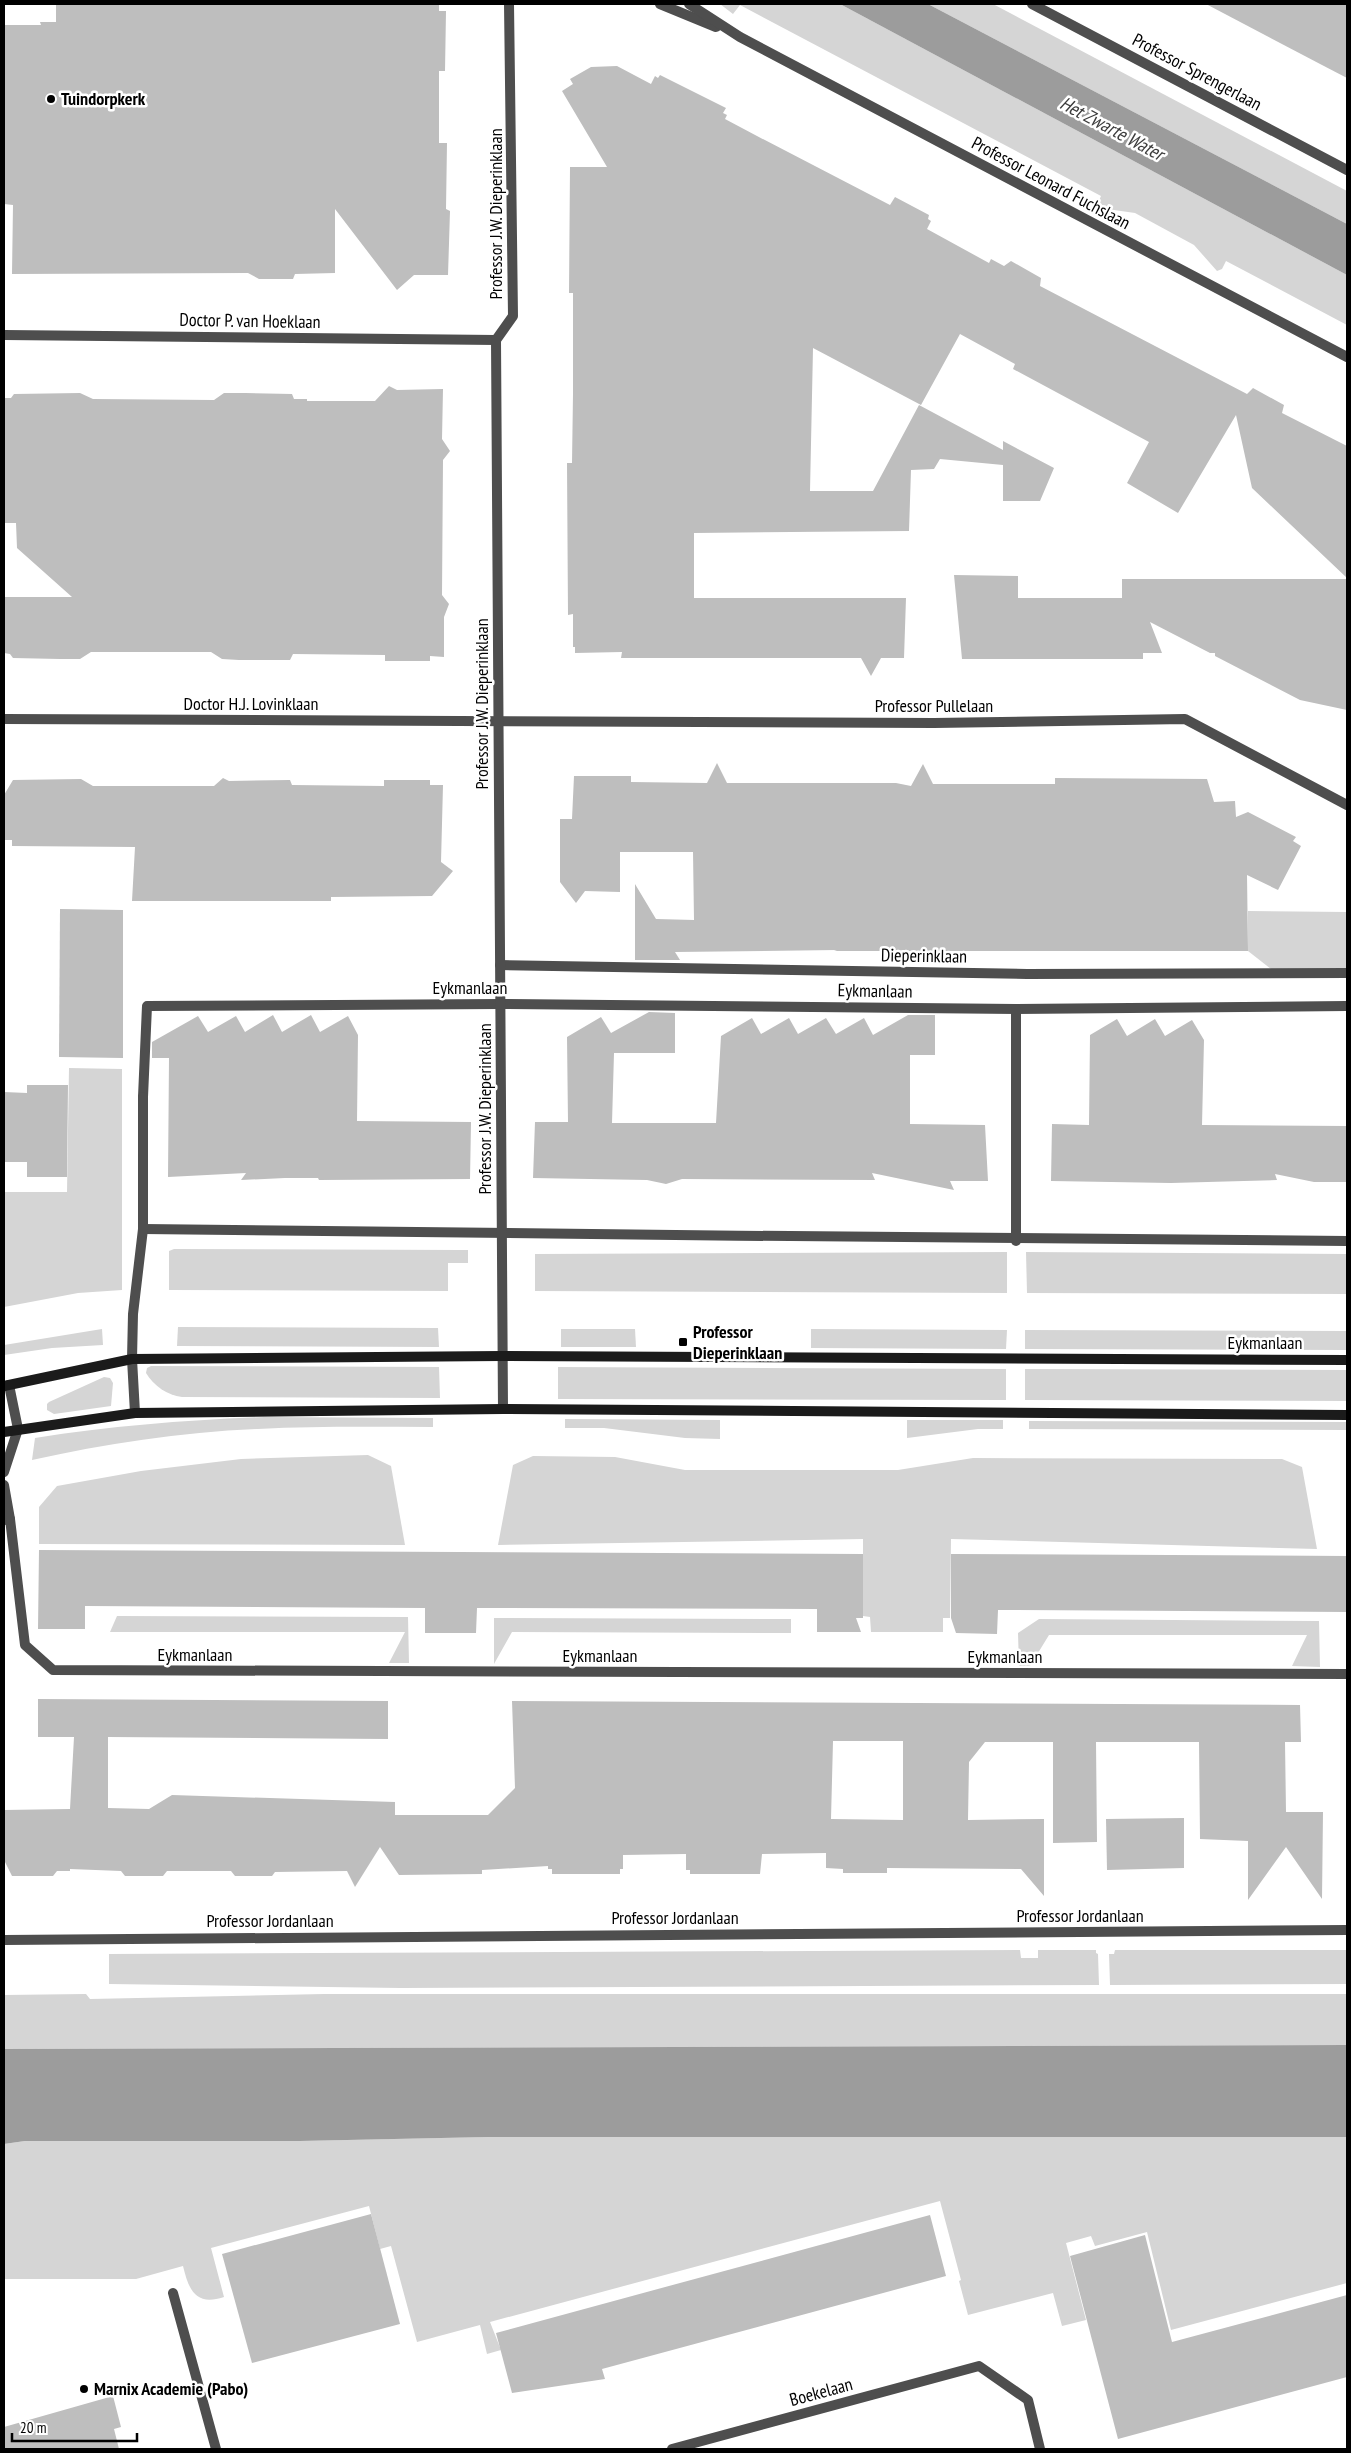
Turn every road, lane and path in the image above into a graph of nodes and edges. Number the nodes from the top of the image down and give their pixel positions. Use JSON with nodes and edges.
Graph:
{"nodes":[{"id":1,"x":509,"y":4,"type":"edge"},
{"id":2,"x":660,"y":4,"type":"edge"},
{"id":3,"x":689,"y":4,"type":"edge"},
{"id":4,"x":1032,"y":4,"type":"edge"},
{"id":5,"x":740,"y":37,"type":"junction"},
{"id":6,"x":1347,"y":170,"type":"edge"},
{"id":7,"x":4,"y":335,"type":"edge"},
{"id":8,"x":496,"y":340,"type":"junction"},
{"id":9,"x":1347,"y":357,"type":"edge"},
{"id":10,"x":4,"y":719,"type":"edge"},
{"id":11,"x":499,"y":722,"type":"junction"},
{"id":12,"x":1347,"y":805,"type":"edge"},
{"id":13,"x":500,"y":965,"type":"junction"},
{"id":14,"x":1347,"y":973,"type":"edge"},
{"id":15,"x":500,"y":1004,"type":"junction"},
{"id":16,"x":1347,"y":1006,"type":"edge"},
{"id":17,"x":1016,"y":1009,"type":"junction"},
{"id":18,"x":143,"y":1229,"type":"junction"},
{"id":19,"x":502,"y":1232,"type":"junction"},
{"id":20,"x":1016,"y":1240,"type":"junction"},
{"id":21,"x":1347,"y":1241,"type":"edge"},
{"id":22,"x":501,"y":1356,"type":"junction"},
{"id":23,"x":132,"y":1359,"type":"junction"},
{"id":24,"x":1347,"y":1360,"type":"edge"},
{"id":25,"x":6,"y":1385,"type":"edge"},
{"id":26,"x":503,"y":1410,"type":"junction"},
{"id":27,"x":135,"y":1413,"type":"junction"},
{"id":28,"x":1347,"y":1415,"type":"edge"},
{"id":29,"x":18,"y":1430,"type":"junction"},
{"id":30,"x":4,"y":1432,"type":"edge"},
{"id":31,"x":4,"y":1472,"type":"edge"},
{"id":32,"x":4,"y":1485,"type":"edge"},
{"id":33,"x":7,"y":1520,"type":"edge"},
{"id":34,"x":1347,"y":1674,"type":"edge"},
{"id":35,"x":1347,"y":1930,"type":"edge"},
{"id":36,"x":4,"y":1940,"type":"edge"},
{"id":37,"x":173,"y":2293,"type":"dead end"},
{"id":38,"x":216,"y":2449,"type":"edge"},
{"id":39,"x":672,"y":2449,"type":"edge"},
{"id":40,"x":1040,"y":2449,"type":"edge"}],
"edges":[{"from":1,"to":8,"type":"street","name":"Professor J.W. Dieperinklaan"},
{"from":2,"to":5,"type":"street","name":"Professor Leonard Fuchslaan"},
{"from":3,"to":5,"type":"street","name":"Professor Leonard Fuchslaan"},
{"from":4,"to":6,"type":"street","name":"Professor Sprengerlaan"},
{"from":5,"to":9,"type":"street","name":"Professor Leonard Fuchslaan"},
{"from":7,"to":8,"type":"street","name":"Doctor P. van Hoeklaan"},
{"from":8,"to":11,"type":"street","name":"Professor J.W. Dieperinklaan"},
{"from":10,"to":11,"type":"street","name":"Doctor H.J. Lovinklaan"},
{"from":11,"to":12,"type":"street","name":"Professor Pullelaan"},
{"from":11,"to":13,"type":"street","name":"Professor J.W. Dieperinklaan"},
{"from":13,"to":14,"type":"street","name":"Dieperinklaan"},
{"from":13,"to":15,"type":"street","name":"Professor J.W. Dieperinklaan"},
{"from":15,"to":17,"type":"street","name":"Eykmanlaan"},
{"from":15,"to":18,"type":"street","name":"Eykmanlaan"},
{"from":15,"to":19,"type":"street","name":"Professor J.W. Dieperinklaan"},
{"from":16,"to":17,"type":"street","name":"Eykmanlaan"},
{"from":17,"to":20,"type":"street"},
{"from":18,"to":19,"type":"street"},
{"from":18,"to":23,"type":"street","name":"Eykmanlaan"},
{"from":19,"to":20,"type":"street"},
{"from":19,"to":22,"type":"street","name":"Professor J.W. Dieperinklaan"},
{"from":20,"to":21,"type":"street"},
{"from":22,"to":23,"type":"main road","name":"Eykmanlaan"},
{"from":22,"to":24,"type":"main road","name":"Eykmanlaan"},
{"from":22,"to":26,"type":"street","name":"Professor J.W. Dieperinklaan"},
{"from":23,"to":25,"type":"main road","name":"Eykmanlaan"},
{"from":23,"to":27,"type":"street","name":"Eykmanlaan"},
{"from":25,"to":29,"type":"street","name":"Eykmanlaan"},
{"from":26,"to":27,"type":"main road"},
{"from":26,"to":28,"type":"main road"},
{"from":27,"to":29,"type":"main road"},
{"from":29,"to":30,"type":"main road"},
{"from":29,"to":31,"type":"street","name":"Eykmanlaan"},
{"from":32,"to":33,"type":"street","name":"Eykmanlaan"},
{"from":33,"to":34,"type":"street","name":"Eykmanlaan"},
{"from":35,"to":36,"type":"street","name":"Professor Jordanlaan"},
{"from":37,"to":38,"type":"street"},
{"from":39,"to":40,"type":"street","name":"Boekelaan"}]}
